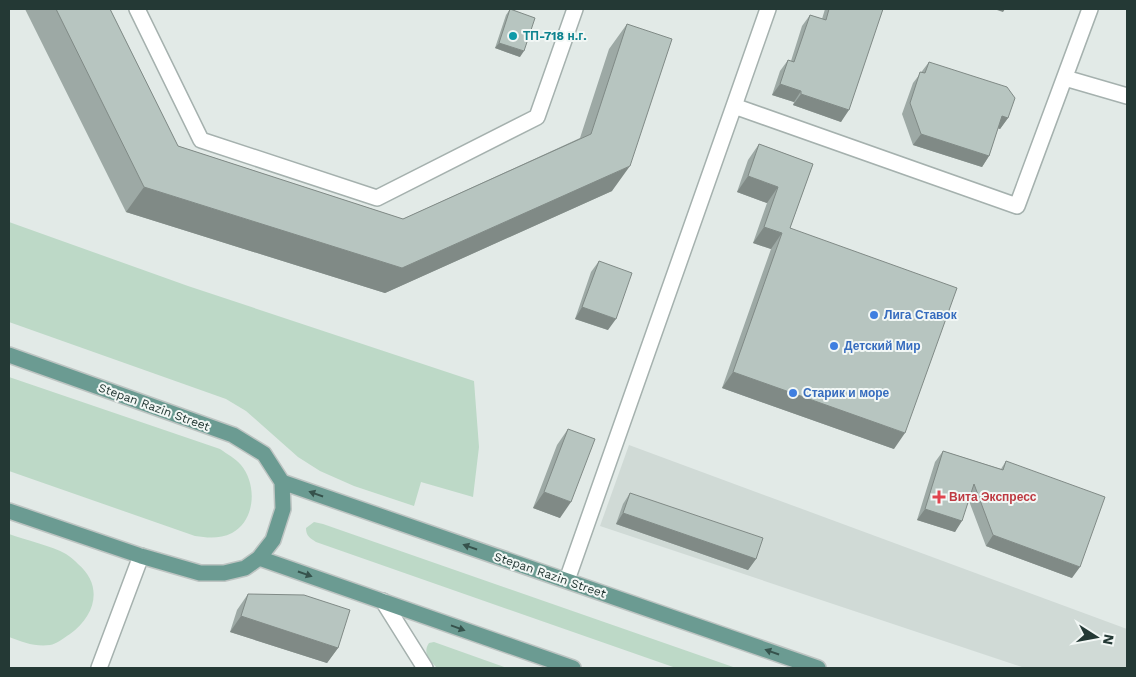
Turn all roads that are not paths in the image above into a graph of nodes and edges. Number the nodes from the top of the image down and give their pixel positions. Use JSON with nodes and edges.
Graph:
{"nodes":[{"id":1,"x":137,"y":9,"type":"edge"},
{"id":2,"x":575,"y":9,"type":"edge"},
{"id":3,"x":768,"y":9,"type":"edge"},
{"id":4,"x":1090,"y":9,"type":"edge"},
{"id":5,"x":1065,"y":78,"type":"junction"},
{"id":6,"x":1127,"y":96,"type":"edge"},
{"id":7,"x":734,"y":106,"type":"junction"},
{"id":8,"x":9,"y":355,"type":"edge"},
{"id":9,"x":282,"y":482,"type":"junction"},
{"id":10,"x":9,"y":511,"type":"edge"},
{"id":11,"x":141,"y":556,"type":"junction"},
{"id":12,"x":259,"y":558,"type":"junction"},
{"id":13,"x":567,"y":580,"type":"junction"},
{"id":14,"x":383,"y":601,"type":"junction"},
{"id":15,"x":99,"y":668,"type":"edge"},
{"id":16,"x":424,"y":668,"type":"edge"},
{"id":17,"x":572,"y":668,"type":"edge"},
{"id":18,"x":818,"y":668,"type":"edge"}],
"edges":[{"from":1,"to":2,"type":"lane"},
{"from":3,"to":7,"type":"lane"},
{"from":4,"to":5,"type":"lane"},
{"from":5,"to":6,"type":"lane"},
{"from":5,"to":7,"type":"lane"},
{"from":7,"to":13,"type":"lane"},
{"from":8,"to":9,"type":"main road","name":"Stepan Razin Street"},
{"from":9,"to":12,"type":"main road"},
{"from":13,"to":9,"type":"main road","name":"Stepan Razin Street","one_way":true},
{"from":10,"to":11,"type":"main road"},
{"from":11,"to":12,"type":"main road"},
{"from":11,"to":15,"type":"lane"},
{"from":12,"to":14,"type":"main road","one_way":true},
{"from":18,"to":13,"type":"main road","name":"Stepan Razin Street","one_way":true},
{"from":14,"to":16,"type":"lane"},
{"from":14,"to":17,"type":"main road","one_way":true}]}
